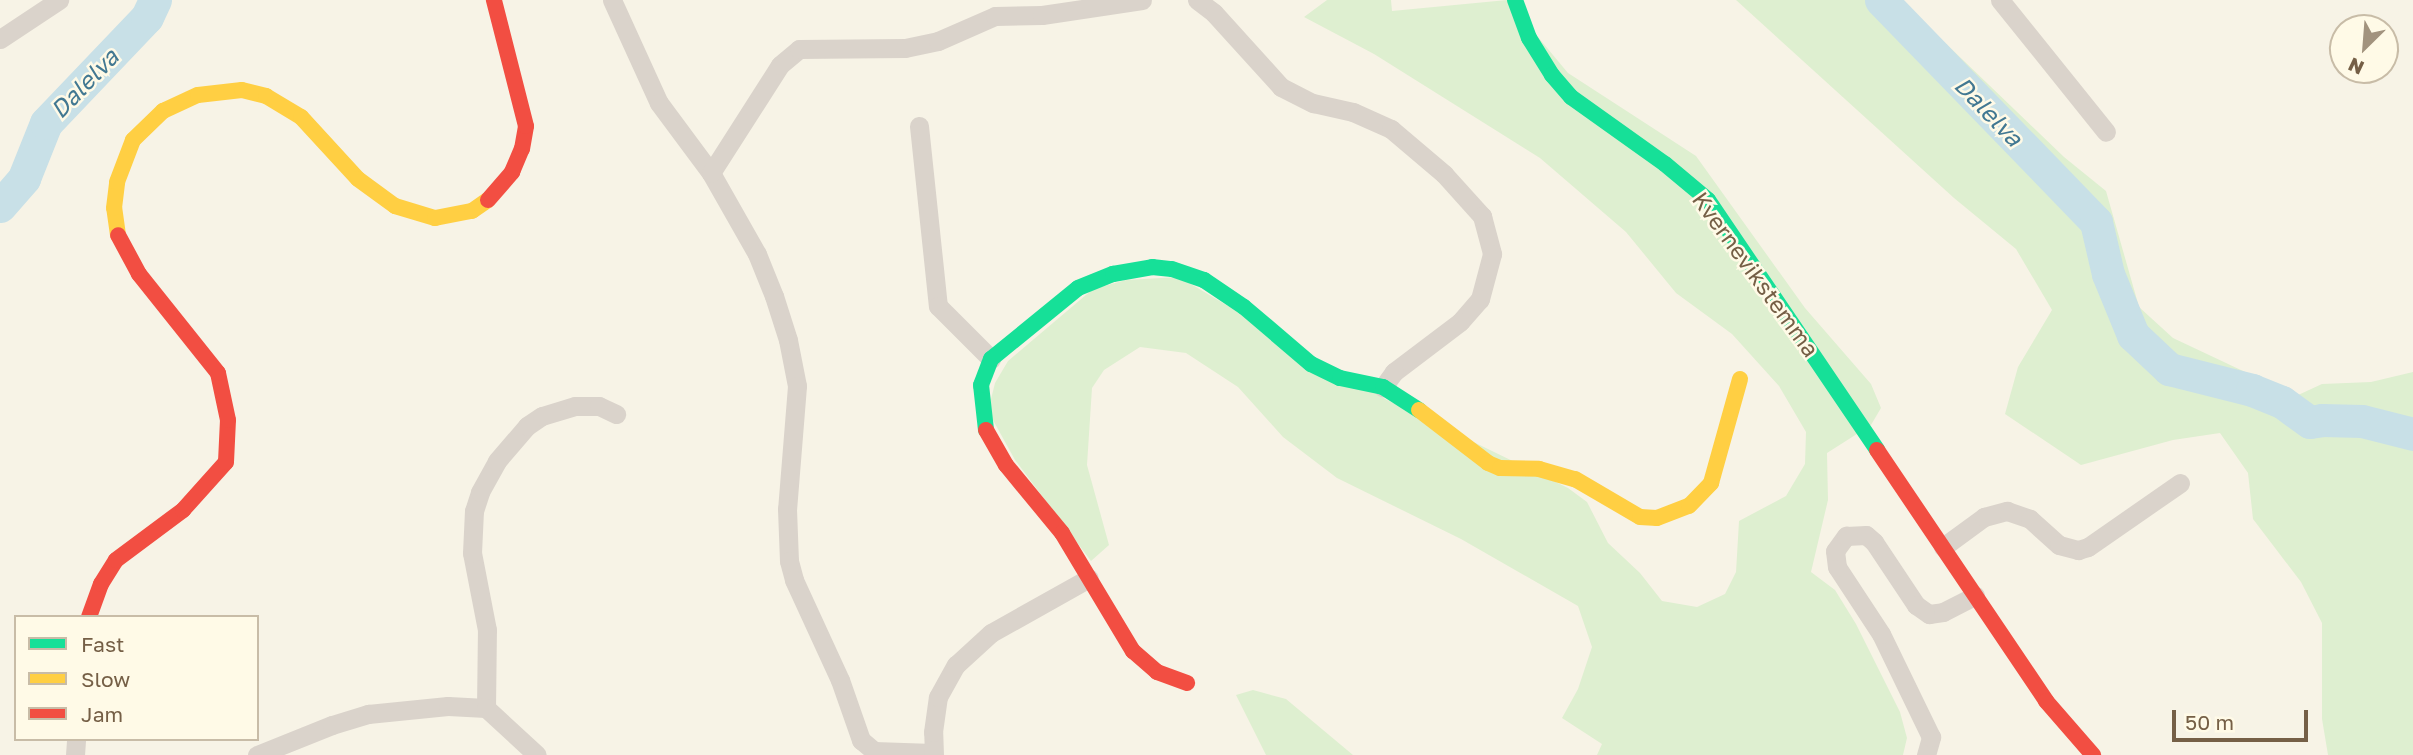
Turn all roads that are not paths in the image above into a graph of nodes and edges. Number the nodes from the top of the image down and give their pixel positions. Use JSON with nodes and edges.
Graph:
{"nodes":[{"id":1,"x":59,"y":0,"type":"edge"},
{"id":2,"x":494,"y":0,"type":"edge"},
{"id":3,"x":612,"y":0,"type":"edge"},
{"id":4,"x":1142,"y":0,"type":"edge"},
{"id":5,"x":1197,"y":0,"type":"edge"},
{"id":6,"x":1515,"y":0,"type":"edge"},
{"id":7,"x":2000,"y":0,"type":"edge"},
{"id":8,"x":0,"y":39,"type":"edge"},
{"id":9,"x":919,"y":126,"type":"dead end"},
{"id":10,"x":2106,"y":132,"type":"dead end"},
{"id":11,"x":711,"y":173,"type":"junction"},
{"id":12,"x":991,"y":359,"type":"junction"},
{"id":13,"x":1740,"y":379,"type":"dead end"},
{"id":14,"x":1384,"y":387,"type":"junction"},
{"id":15,"x":616,"y":414,"type":"dead end"},
{"id":16,"x":2180,"y":483,"type":"dead end"},
{"id":17,"x":1943,"y":547,"type":"junction"},
{"id":18,"x":1089,"y":578,"type":"junction"},
{"id":19,"x":1975,"y":596,"type":"junction"},
{"id":20,"x":90,"y":615,"type":"edge"},
{"id":21,"x":1187,"y":683,"type":"dead end"},
{"id":22,"x":486,"y":708,"type":"junction"},
{"id":23,"x":1928,"y":746,"type":"edge"},
{"id":24,"x":934,"y":754,"type":"edge"},
{"id":25,"x":257,"y":755,"type":"edge"},
{"id":26,"x":537,"y":755,"type":"edge"},
{"id":27,"x":1942,"y":755,"type":"edge"},
{"id":28,"x":2093,"y":755,"type":"edge"}],
"edges":[{"from":1,"to":8,"type":"street"},
{"from":2,"to":20,"type":"street"},
{"from":3,"to":11,"type":"street"},
{"from":4,"to":11,"type":"street"},
{"from":5,"to":14,"type":"street"},
{"from":6,"to":17,"type":"street","name":"Kvernevikstemma"},
{"from":7,"to":10,"type":"street"},
{"from":9,"to":12,"type":"street"},
{"from":11,"to":24,"type":"street"},
{"from":12,"to":14,"type":"street"},
{"from":12,"to":18,"type":"street"},
{"from":13,"to":14,"type":"street"},
{"from":15,"to":22,"type":"street"},
{"from":16,"to":17,"type":"street"},
{"from":17,"to":19,"type":"street","name":"Kvernevikstemma"},
{"from":18,"to":21,"type":"street"},
{"from":18,"to":24,"type":"street"},
{"from":19,"to":23,"type":"street"},
{"from":19,"to":28,"type":"street","name":"Kvernevikstemma"},
{"from":22,"to":25,"type":"street"},
{"from":22,"to":26,"type":"street"},
{"from":23,"to":27,"type":"street"}]}
